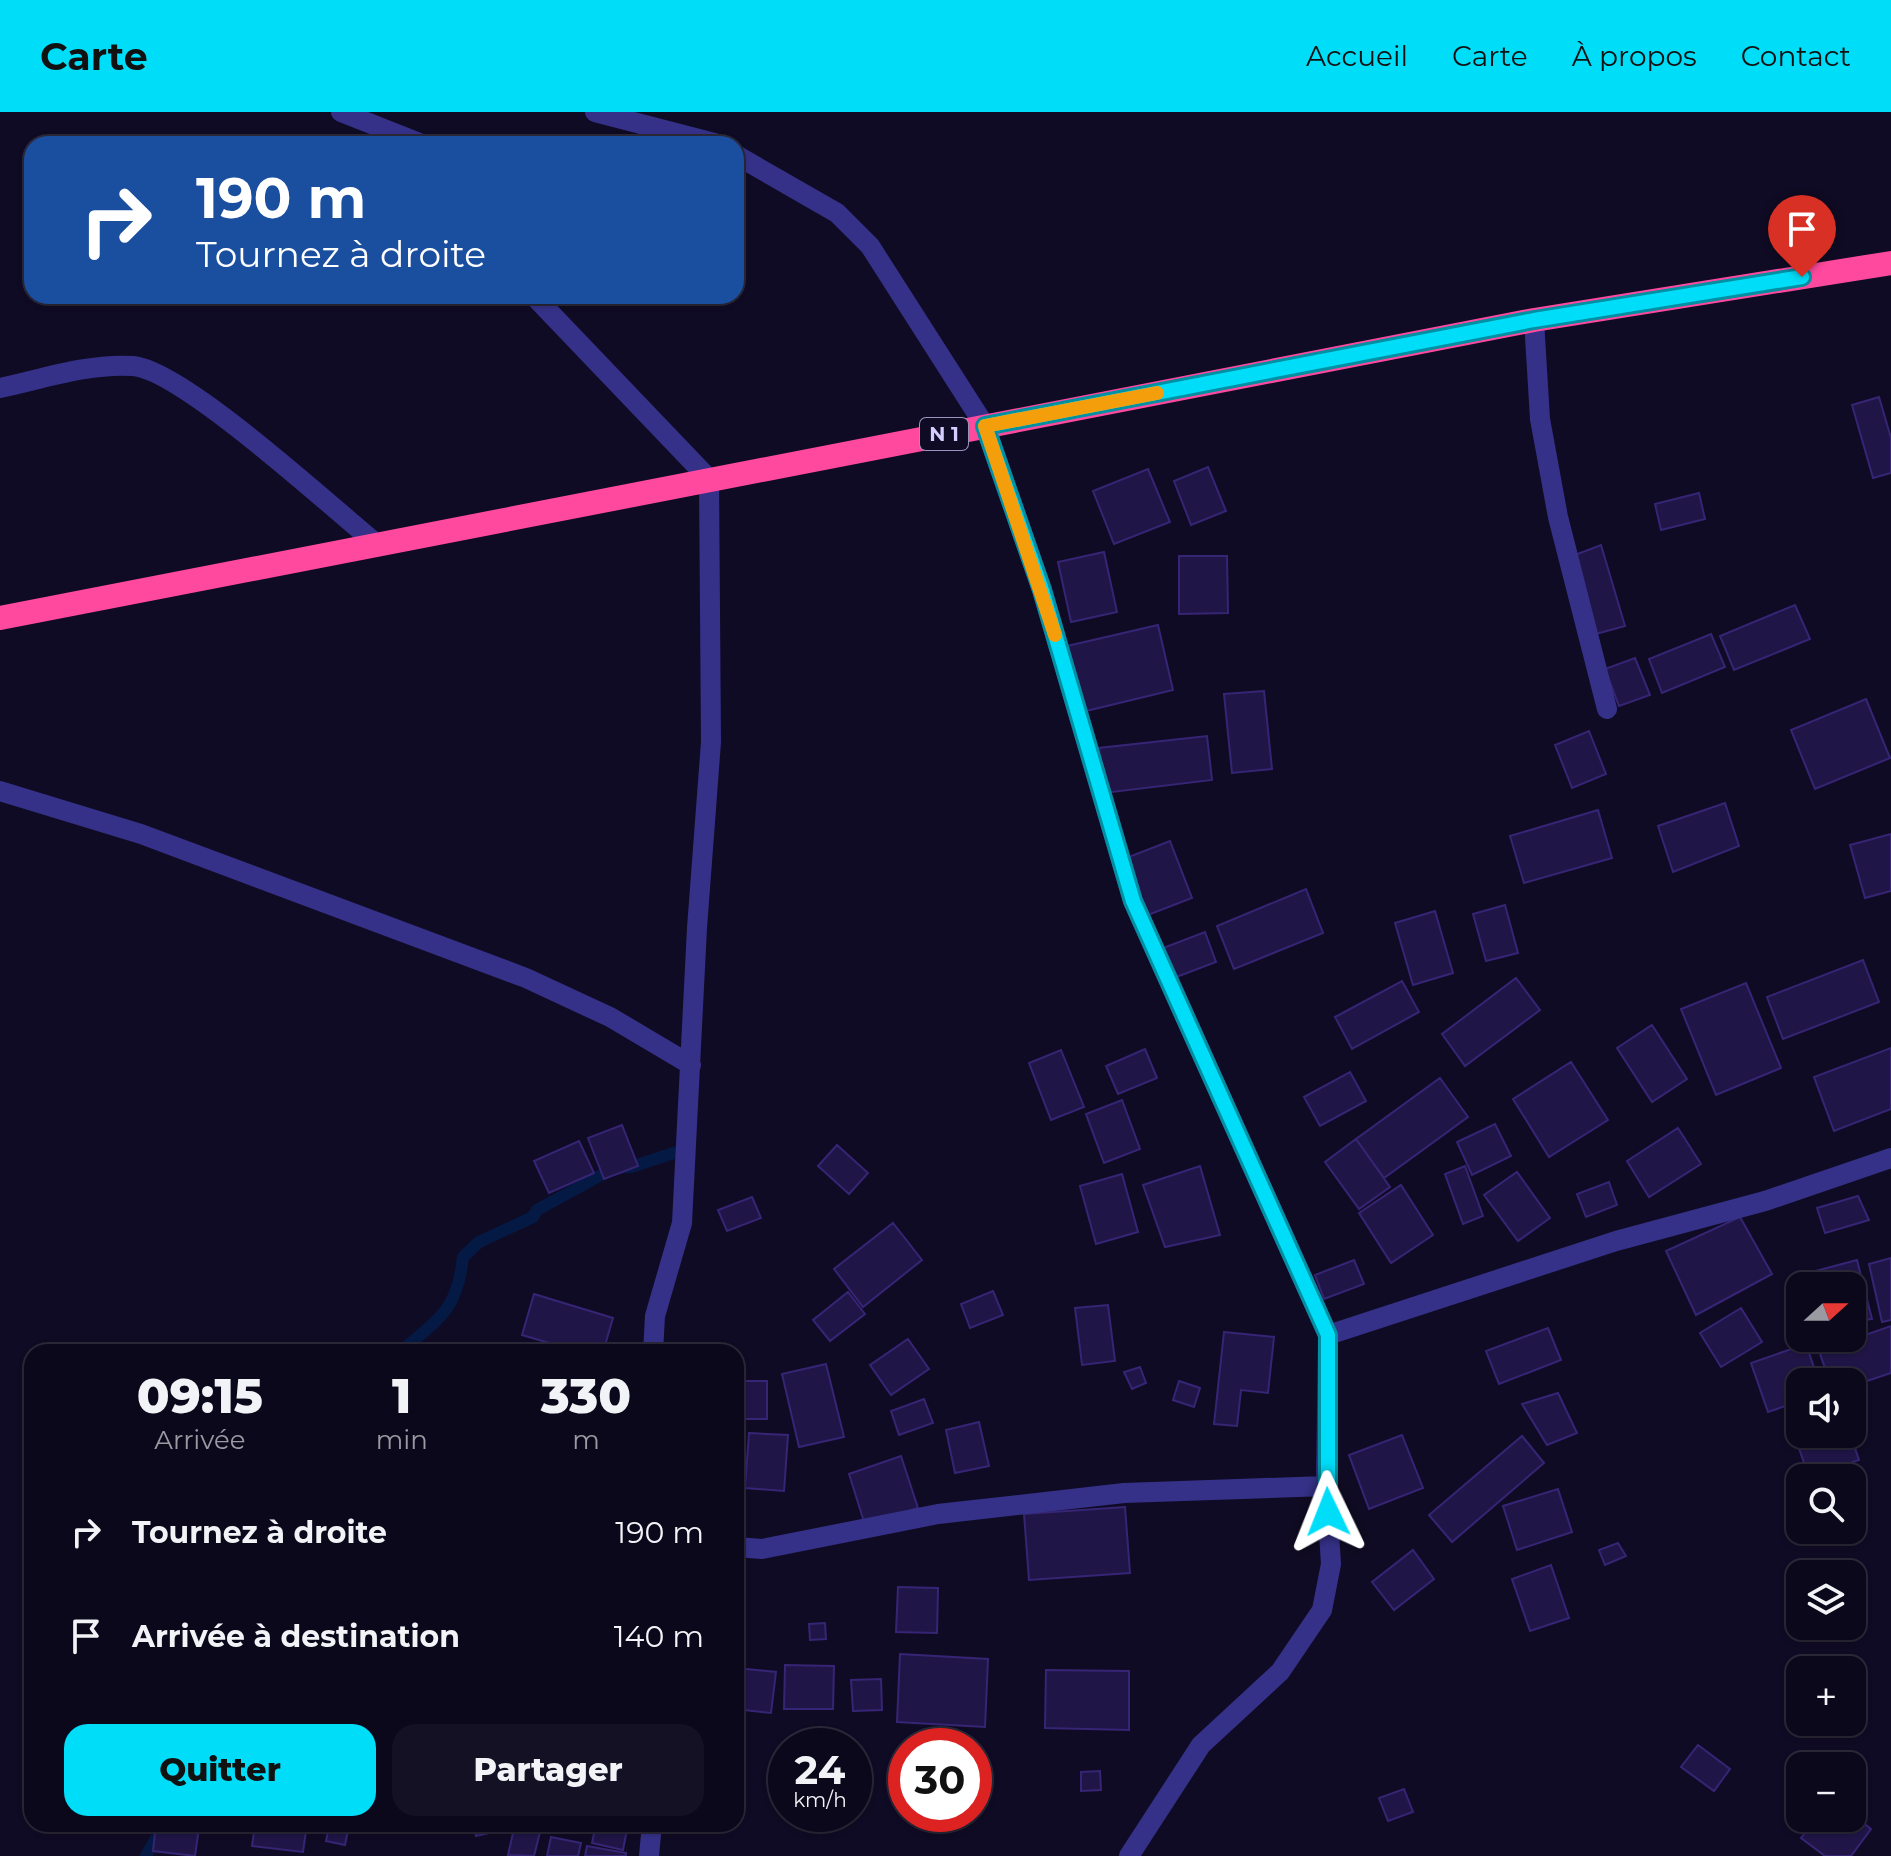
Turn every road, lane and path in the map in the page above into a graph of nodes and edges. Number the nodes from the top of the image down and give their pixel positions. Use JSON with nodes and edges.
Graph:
{"nodes":[{"id":1,"x":341,"y":112,"type":"edge"},
{"id":2,"x":595,"y":112,"type":"edge"},
{"id":3,"x":402,"y":136,"type":"edge"},
{"id":4,"x":687,"y":136,"type":"edge"},
{"id":5,"x":744,"y":160,"type":"edge"},
{"id":6,"x":1891,"y":263,"type":"edge"},
{"id":7,"x":542,"y":304,"type":"edge"},
{"id":8,"x":1534,"y":320,"type":"junction"},
{"id":9,"x":0,"y":388,"type":"edge"},
{"id":10,"x":985,"y":426,"type":"junction"},
{"id":11,"x":709,"y":479,"type":"junction"},
{"id":12,"x":378,"y":545,"type":"junction"},
{"id":13,"x":0,"y":618,"type":"edge"},
{"id":14,"x":1607,"y":709,"type":"dead end"},
{"id":15,"x":0,"y":791,"type":"edge"},
{"id":16,"x":691,"y":1065,"type":"junction"},
{"id":17,"x":1891,"y":1158,"type":"edge"},
{"id":18,"x":1328,"y":1335,"type":"junction"},
{"id":19,"x":653,"y":1344,"type":"edge"},
{"id":20,"x":1326,"y":1486,"type":"junction"},
{"id":21,"x":744,"y":1548,"type":"edge"},
{"id":22,"x":651,"y":1832,"type":"edge"},
{"id":23,"x":649,"y":1856,"type":"edge"},
{"id":24,"x":1129,"y":1856,"type":"edge"}],
"edges":[{"from":1,"to":3,"type":"street"},
{"from":2,"to":4,"type":"street"},
{"from":5,"to":10,"type":"street"},
{"from":6,"to":8,"type":"highway","number":"N 1"},
{"from":7,"to":11,"type":"street"},
{"from":8,"to":10,"type":"highway","number":"N 1"},
{"from":8,"to":14,"type":"street"},
{"from":9,"to":12,"type":"street"},
{"from":10,"to":11,"type":"highway","number":"N 1"},
{"from":10,"to":18,"type":"street"},
{"from":11,"to":12,"type":"highway","number":"N 1"},
{"from":11,"to":16,"type":"street"},
{"from":12,"to":13,"type":"highway","number":"N 1"},
{"from":15,"to":16,"type":"street"},
{"from":16,"to":19,"type":"street"},
{"from":17,"to":18,"type":"street"},
{"from":18,"to":20,"type":"street"},
{"from":20,"to":21,"type":"street"},
{"from":20,"to":24,"type":"street"},
{"from":22,"to":23,"type":"street"}]}
